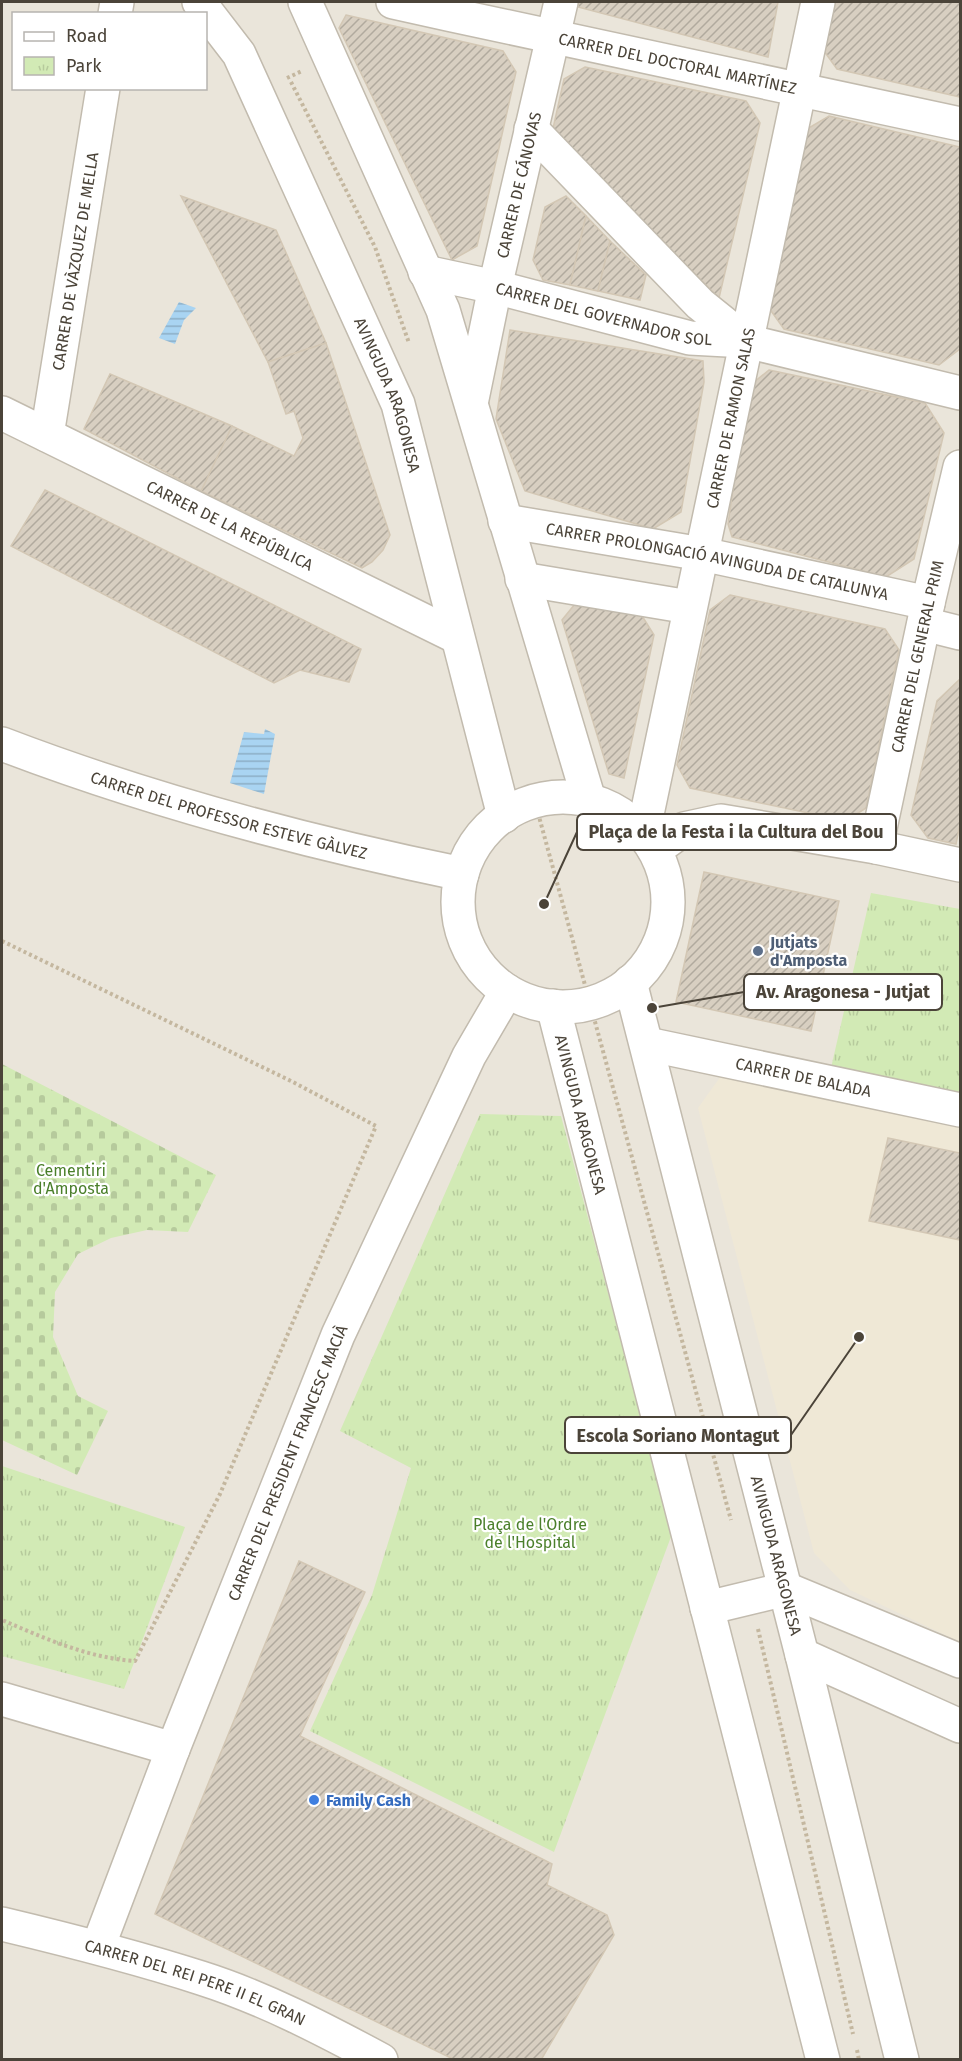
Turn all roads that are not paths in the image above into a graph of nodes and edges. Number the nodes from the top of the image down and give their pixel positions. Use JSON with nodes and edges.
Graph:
{"nodes":[{"id":1,"x":305,"y":2,"type":"edge"},
{"id":2,"x":393,"y":2,"type":"edge"},
{"id":3,"x":561,"y":2,"type":"edge"},
{"id":4,"x":818,"y":2,"type":"edge"},
{"id":5,"x":207,"y":12,"type":"edge"},
{"id":6,"x":553,"y":37,"type":"junction"},
{"id":7,"x":799,"y":88,"type":"junction"},
{"id":8,"x":103,"y":90,"type":"edge"},
{"id":9,"x":960,"y":124,"type":"edge"},
{"id":10,"x":531,"y":129,"type":"junction"},
{"id":11,"x":425,"y":272,"type":"junction"},
{"id":12,"x":495,"y":287,"type":"junction"},
{"id":13,"x":746,"y":341,"type":"junction"},
{"id":14,"x":960,"y":393,"type":"edge"},
{"id":15,"x":471,"y":404,"type":"junction"},
{"id":16,"x":2,"y":412,"type":"edge"},
{"id":17,"x":47,"y":435,"type":"junction"},
{"id":18,"x":960,"y":467,"type":"edge"},
{"id":19,"x":505,"y":521,"type":"junction"},
{"id":20,"x":702,"y":554,"type":"junction"},
{"id":21,"x":522,"y":579,"type":"junction"},
{"id":22,"x":689,"y":608,"type":"junction"},
{"id":23,"x":926,"y":614,"type":"junction"},
{"id":24,"x":960,"y":633,"type":"edge"},
{"id":25,"x":457,"y":637,"type":"junction"},
{"id":26,"x":2,"y":744,"type":"edge"},
{"id":27,"x":589,"y":800,"type":"junction"},
{"id":28,"x":504,"y":816,"type":"junction"},
{"id":29,"x":649,"y":842,"type":"junction"},
{"id":30,"x":876,"y":847,"type":"junction"},
{"id":31,"x":960,"y":865,"type":"edge"},
{"id":32,"x":462,"y":874,"type":"junction"},
{"id":33,"x":630,"y":982,"type":"junction"},
{"id":34,"x":507,"y":991,"type":"junction"},
{"id":35,"x":553,"y":1006,"type":"junction"},
{"id":36,"x":647,"y":1044,"type":"junction"},
{"id":37,"x":960,"y":1110,"type":"edge"},
{"id":38,"x":786,"y":1590,"type":"junction"},
{"id":39,"x":707,"y":1608,"type":"junction"},
{"id":40,"x":802,"y":1654,"type":"junction"},
{"id":41,"x":960,"y":1661,"type":"edge"},
{"id":42,"x":2,"y":1699,"type":"edge"},
{"id":43,"x":960,"y":1726,"type":"edge"},
{"id":44,"x":173,"y":1749,"type":"junction"},
{"id":45,"x":2,"y":1924,"type":"edge"},
{"id":46,"x":98,"y":1947,"type":"junction"},
{"id":47,"x":381,"y":2060,"type":"edge"},
{"id":48,"x":823,"y":2060,"type":"edge"},
{"id":49,"x":902,"y":2060,"type":"edge"}],
"edges":[{"from":1,"to":11,"type":"street"},
{"from":2,"to":6,"type":"street","name":"CARRER DEL DOCTORAL MARTÍNEZ"},
{"from":3,"to":6,"type":"street","name":"CARRER DE CÁNOVAS"},
{"from":4,"to":7,"type":"street","name":"CARRER DE RAMON SALAS"},
{"from":5,"to":25,"type":"street","name":"AVINGUDA ARAGONESA"},
{"from":6,"to":7,"type":"street","name":"CARRER DEL DOCTORAL MARTÍNEZ"},
{"from":6,"to":10,"type":"street","name":"CARRER DE CÁNOVAS"},
{"from":7,"to":9,"type":"street","name":"CARRER DEL DOCTORAL MARTÍNEZ"},
{"from":7,"to":13,"type":"street","name":"CARRER DE RAMON SALAS"},
{"from":8,"to":17,"type":"street","name":"CARRER DE VÀZQUEZ DE MELLA"},
{"from":10,"to":12,"type":"street","name":"CARRER DE CÁNOVAS"},
{"from":10,"to":13,"type":"street"},
{"from":11,"to":12,"type":"street","name":"CARRER DEL GOVERNADOR SOL"},
{"from":11,"to":15,"type":"street"},
{"from":12,"to":13,"type":"street","name":"CARRER DEL GOVERNADOR SOL"},
{"from":12,"to":15,"type":"street","name":"CARRER DE CÁNOVAS"},
{"from":13,"to":14,"type":"street","name":"CARRER DEL GOVERNADOR SOL"},
{"from":13,"to":20,"type":"street","name":"CARRER DE RAMON SALAS"},
{"from":15,"to":19,"type":"street"},
{"from":16,"to":17,"type":"street","name":"CARRER DE LA REPÚBLICA"},
{"from":17,"to":25,"type":"street","name":"CARRER DE LA REPÚBLICA"},
{"from":18,"to":23,"type":"street","name":"CARRER DEL GENERAL PRIM"},
{"from":19,"to":20,"type":"street","name":"CARRER PROLONGACIÓ AVINGUDA DE CATALUNYA"},
{"from":19,"to":21,"type":"street"},
{"from":20,"to":22,"type":"street","name":"CARRER DE RAMON SALAS"},
{"from":20,"to":23,"type":"street","name":"CARRER PROLONGACIÓ AVINGUDA DE CATALUNYA"},
{"from":21,"to":22,"type":"street"},
{"from":21,"to":27,"type":"street"},
{"from":22,"to":29,"type":"street","name":"CARRER DE RAMON SALAS"},
{"from":23,"to":24,"type":"street","name":"CARRER PROLONGACIÓ AVINGUDA DE CATALUNYA"},
{"from":23,"to":30,"type":"street","name":"CARRER DEL GENERAL PRIM"},
{"from":25,"to":28,"type":"street","name":"AVINGUDA ARAGONESA"},
{"from":26,"to":32,"type":"street","name":"CARRER DEL PROFESSOR ESTEVE GÀLVEZ"},
{"from":27,"to":28,"type":"street"},
{"from":27,"to":29,"type":"street"},
{"from":28,"to":32,"type":"street"},
{"from":29,"to":30,"type":"street"},
{"from":29,"to":33,"type":"street"},
{"from":30,"to":31,"type":"street"},
{"from":32,"to":34,"type":"street"},
{"from":33,"to":35,"type":"street"},
{"from":33,"to":36,"type":"street","name":"AVINGUDA ARAGONESA"},
{"from":34,"to":35,"type":"street"},
{"from":34,"to":44,"type":"street","name":"CARRER DEL PRESIDENT FRANCESC MACIÀ"},
{"from":35,"to":39,"type":"street","name":"AVINGUDA ARAGONESA"},
{"from":36,"to":37,"type":"street","name":"CARRER DE BALADA"},
{"from":36,"to":38,"type":"street","name":"AVINGUDA ARAGONESA"},
{"from":38,"to":39,"type":"street"},
{"from":38,"to":40,"type":"street","name":"AVINGUDA ARAGONESA"},
{"from":38,"to":41,"type":"street"},
{"from":39,"to":48,"type":"street","name":"AVINGUDA ARAGONESA"},
{"from":40,"to":43,"type":"street"},
{"from":40,"to":49,"type":"street","name":"AVINGUDA ARAGONESA"},
{"from":42,"to":44,"type":"street"},
{"from":44,"to":46,"type":"street","name":"CARRER DEL PRESIDENT FRANCESC MACIÀ"},
{"from":45,"to":46,"type":"street","name":"CARRER DEL REI PERE II EL GRAN"},
{"from":46,"to":47,"type":"street","name":"CARRER DEL REI PERE II EL GRAN"}]}
